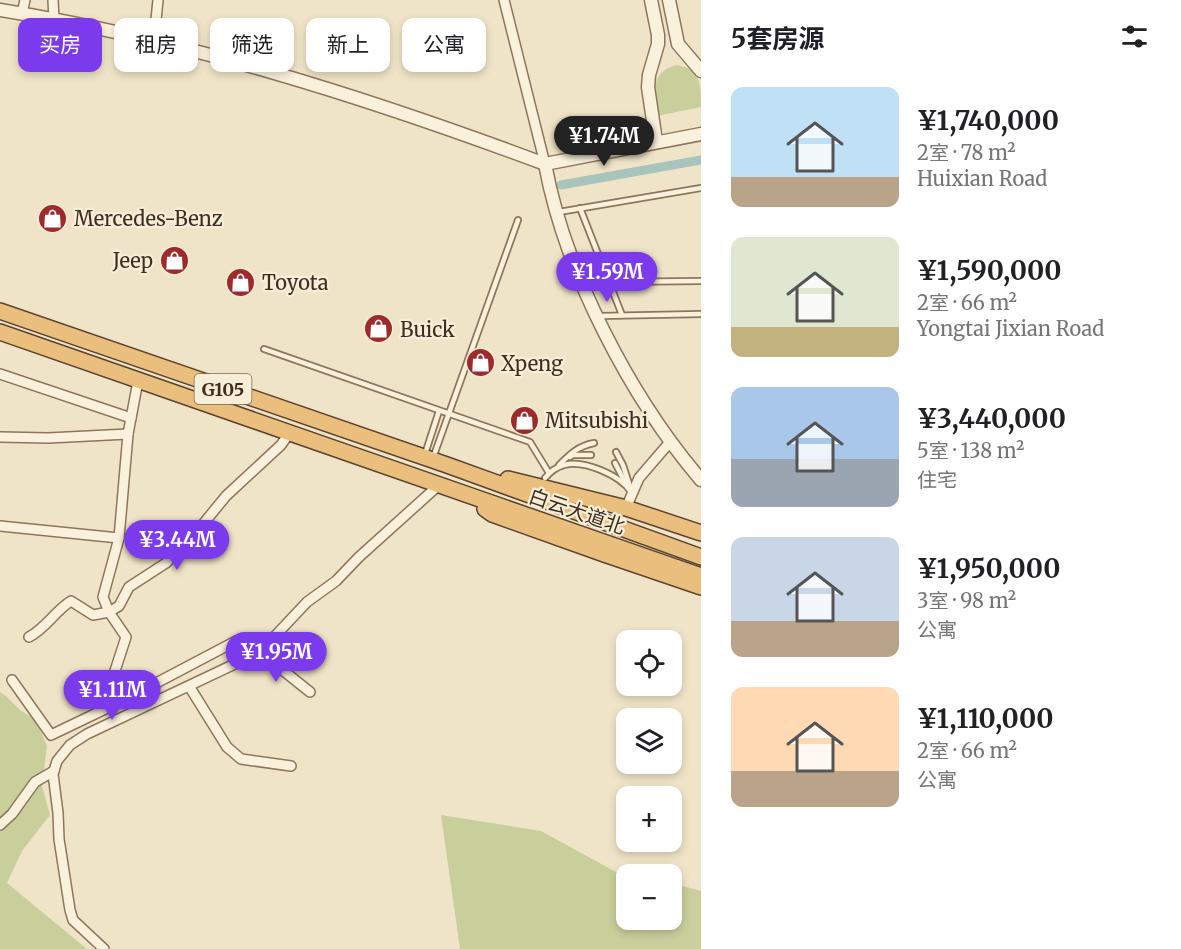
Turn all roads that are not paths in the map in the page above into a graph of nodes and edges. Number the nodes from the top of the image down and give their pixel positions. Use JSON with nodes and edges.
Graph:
{"nodes":[{"id":1,"x":26,"y":0,"type":"edge"},
{"id":2,"x":53,"y":0,"type":"edge"},
{"id":3,"x":158,"y":0,"type":"edge"},
{"id":4,"x":504,"y":0,"type":"edge"},
{"id":5,"x":651,"y":0,"type":"edge"},
{"id":6,"x":669,"y":0,"type":"edge"},
{"id":7,"x":0,"y":10,"type":"edge"},
{"id":8,"x":22,"y":13,"type":"junction"},
{"id":9,"x":49,"y":18,"type":"edge"},
{"id":10,"x":54,"y":18,"type":"edge"},
{"id":11,"x":156,"y":18,"type":"edge"},
{"id":12,"x":198,"y":52,"type":"edge"},
{"id":13,"x":701,"y":71,"type":"edge"},
{"id":14,"x":701,"y":134,"type":"edge"},
{"id":15,"x":657,"y":141,"type":"junction"},
{"id":16,"x":545,"y":164,"type":"junction"},
{"id":17,"x":701,"y":188,"type":"edge"},
{"id":18,"x":580,"y":208,"type":"junction"},
{"id":19,"x":555,"y":212,"type":"junction"},
{"id":20,"x":518,"y":220,"type":"dead end"},
{"id":21,"x":701,"y":281,"type":"edge"},
{"id":22,"x":609,"y":282,"type":"junction"},
{"id":23,"x":0,"y":311,"type":"edge"},
{"id":24,"x":701,"y":314,"type":"edge"},
{"id":25,"x":622,"y":315,"type":"junction"},
{"id":26,"x":597,"y":317,"type":"junction"},
{"id":27,"x":0,"y":332,"type":"edge"},
{"id":28,"x":264,"y":349,"type":"dead end"},
{"id":29,"x":0,"y":374,"type":"edge"},
{"id":30,"x":138,"y":381,"type":"junction"},
{"id":31,"x":440,"y":411,"type":"junction"},
{"id":32,"x":448,"y":414,"type":"junction"},
{"id":33,"x":131,"y":418,"type":"junction"},
{"id":34,"x":290,"y":432,"type":"junction"},
{"id":35,"x":128,"y":434,"type":"junction"},
{"id":36,"x":0,"y":437,"type":"edge"},
{"id":37,"x":670,"y":441,"type":"junction"},
{"id":38,"x":594,"y":443,"type":"dead end"},
{"id":39,"x":616,"y":452,"type":"dead end"},
{"id":40,"x":591,"y":455,"type":"dead end"},
{"id":41,"x":428,"y":459,"type":"junction"},
{"id":42,"x":615,"y":463,"type":"dead end"},
{"id":43,"x":447,"y":465,"type":"junction"},
{"id":44,"x":559,"y":466,"type":"junction"},
{"id":45,"x":549,"y":473,"type":"junction"},
{"id":46,"x":545,"y":478,"type":"dead end"},
{"id":47,"x":701,"y":480,"type":"edge"},
{"id":48,"x":440,"y":484,"type":"junction"},
{"id":49,"x":626,"y":484,"type":"junction"},
{"id":50,"x":631,"y":492,"type":"junction"},
{"id":51,"x":626,"y":508,"type":"junction"},
{"id":52,"x":0,"y":526,"type":"edge"},
{"id":53,"x":701,"y":534,"type":"edge"},
{"id":54,"x":119,"y":538,"type":"junction"},
{"id":55,"x":701,"y":557,"type":"edge"},
{"id":56,"x":701,"y":576,"type":"edge"},
{"id":57,"x":701,"y":587,"type":"edge"},
{"id":58,"x":109,"y":612,"type":"junction"},
{"id":59,"x":28,"y":637,"type":"dead end"},
{"id":60,"x":236,"y":641,"type":"dead end"},
{"id":61,"x":260,"y":652,"type":"junction"},
{"id":62,"x":12,"y":680,"type":"dead end"},
{"id":63,"x":189,"y":686,"type":"junction"},
{"id":64,"x":310,"y":692,"type":"dead end"},
{"id":65,"x":124,"y":700,"type":"junction"},
{"id":66,"x":291,"y":766,"type":"dead end"},
{"id":67,"x":54,"y":771,"type":"junction"},
{"id":68,"x":0,"y":825,"type":"edge"},
{"id":69,"x":104,"y":949,"type":"edge"}],
"edges":[{"from":1,"to":8,"type":"street"},
{"from":2,"to":10,"type":"street"},
{"from":3,"to":11,"type":"street"},
{"from":4,"to":16,"type":"street"},
{"from":5,"to":15,"type":"street"},
{"from":6,"to":13,"type":"street"},
{"from":7,"to":8,"type":"street"},
{"from":8,"to":9,"type":"street"},
{"from":12,"to":16,"type":"street"},
{"from":14,"to":15,"type":"street"},
{"from":15,"to":16,"type":"street"},
{"from":16,"to":19,"type":"street"},
{"from":17,"to":18,"type":"lane"},
{"from":18,"to":19,"type":"lane"},
{"from":18,"to":22,"type":"lane"},
{"from":19,"to":26,"type":"street"},
{"from":20,"to":32,"type":"lane"},
{"from":21,"to":22,"type":"lane"},
{"from":22,"to":25,"type":"lane"},
{"from":23,"to":41,"type":"highway","number":"G105"},
{"from":24,"to":25,"type":"lane"},
{"from":25,"to":26,"type":"lane"},
{"from":26,"to":37,"type":"street"},
{"from":27,"to":30,"type":"highway","number":"G105"},
{"from":28,"to":31,"type":"lane"},
{"from":29,"to":33,"type":"street"},
{"from":30,"to":33,"type":"street"},
{"from":30,"to":34,"type":"highway","number":"G105"},
{"from":31,"to":32,"type":"lane"},
{"from":31,"to":41,"type":"lane"},
{"from":32,"to":41,"type":"lane"},
{"from":32,"to":45,"type":"lane"},
{"from":33,"to":35,"type":"street"},
{"from":34,"to":48,"type":"highway","number":"G105"},
{"from":34,"to":58,"type":"street"},
{"from":35,"to":36,"type":"street"},
{"from":35,"to":54,"type":"street"},
{"from":37,"to":47,"type":"street"},
{"from":37,"to":50,"type":"street"},
{"from":38,"to":44,"type":"lane"},
{"from":39,"to":50,"type":"lane"},
{"from":40,"to":44,"type":"lane"},
{"from":41,"to":43,"type":"highway","number":"G105"},
{"from":42,"to":49,"type":"lane"},
{"from":43,"to":51,"type":"highway","number":"G105"},
{"from":43,"to":55,"type":"highway","name":"白云大道北","number":"G105"},
{"from":44,"to":45,"type":"lane"},
{"from":44,"to":49,"type":"lane"},
{"from":45,"to":46,"type":"lane"},
{"from":48,"to":56,"type":"highway","name":"白云大道北","number":"G105"},
{"from":48,"to":57,"type":"highway","number":"G105"},
{"from":48,"to":61,"type":"street"},
{"from":49,"to":50,"type":"lane"},
{"from":50,"to":51,"type":"street"},
{"from":51,"to":53,"type":"highway","number":"G105"},
{"from":52,"to":54,"type":"street"},
{"from":54,"to":58,"type":"street"},
{"from":58,"to":59,"type":"street"},
{"from":58,"to":65,"type":"street"},
{"from":60,"to":65,"type":"street"},
{"from":61,"to":63,"type":"street"},
{"from":61,"to":64,"type":"street"},
{"from":62,"to":65,"type":"street"},
{"from":63,"to":66,"type":"street"},
{"from":63,"to":67,"type":"street"},
{"from":67,"to":68,"type":"street"},
{"from":67,"to":69,"type":"street"}]}
